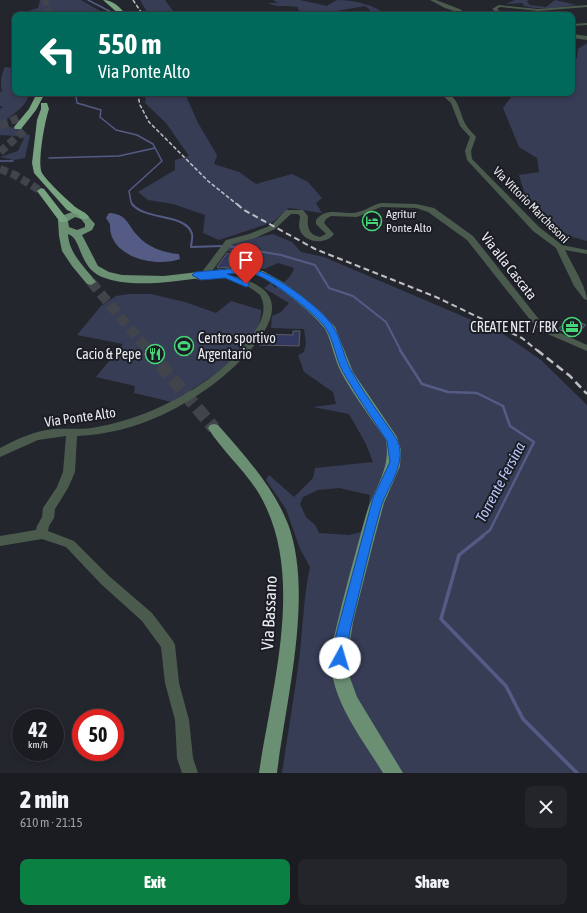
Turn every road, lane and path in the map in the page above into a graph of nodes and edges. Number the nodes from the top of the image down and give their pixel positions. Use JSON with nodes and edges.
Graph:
{"nodes":[{"id":1,"x":106,"y":0,"type":"edge"},
{"id":2,"x":432,"y":0,"type":"edge"},
{"id":3,"x":587,"y":6,"type":"edge"},
{"id":4,"x":121,"y":12,"type":"edge"},
{"id":5,"x":459,"y":12,"type":"edge"},
{"id":6,"x":498,"y":12,"type":"edge"},
{"id":7,"x":587,"y":24,"type":"edge"},
{"id":8,"x":575,"y":25,"type":"edge"},
{"id":9,"x":575,"y":36,"type":"edge"},
{"id":10,"x":587,"y":38,"type":"edge"},
{"id":11,"x":40,"y":96,"type":"edge"},
{"id":12,"x":47,"y":96,"type":"edge"},
{"id":13,"x":447,"y":96,"type":"edge"},
{"id":14,"x":35,"y":105,"type":"junction"},
{"id":15,"x":44,"y":105,"type":"junction"},
{"id":16,"x":18,"y":118,"type":"tunnel mouth"},
{"id":17,"x":18,"y":127,"type":"tunnel mouth"},
{"id":18,"x":28,"y":128,"type":"tunnel mouth"},
{"id":19,"x":41,"y":191,"type":"tunnel mouth"},
{"id":20,"x":84,"y":217,"type":"junction"},
{"id":21,"x":63,"y":224,"type":"junction"},
{"id":22,"x":77,"y":236,"type":"junction"},
{"id":23,"x":66,"y":247,"type":"junction"},
{"id":24,"x":559,"y":247,"type":"junction"},
{"id":25,"x":587,"y":252,"type":"edge"},
{"id":26,"x":200,"y":274,"type":"junction"},
{"id":27,"x":90,"y":282,"type":"tunnel mouth"},
{"id":28,"x":587,"y":297,"type":"edge"},
{"id":29,"x":587,"y":348,"type":"edge"},
{"id":30,"x":214,"y":428,"type":"tunnel mouth"},
{"id":31,"x":72,"y":433,"type":"junction"},
{"id":32,"x":0,"y":453,"type":"edge"},
{"id":33,"x":42,"y":534,"type":"junction"},
{"id":34,"x":0,"y":541,"type":"edge"},
{"id":35,"x":190,"y":773,"type":"edge"},
{"id":36,"x":268,"y":773,"type":"edge"},
{"id":37,"x":394,"y":773,"type":"edge"}],
"edges":[{"from":1,"to":4,"type":"highway"},
{"from":2,"to":5,"type":"street"},
{"from":3,"to":6,"type":"street"},
{"from":7,"to":8,"type":"street"},
{"from":9,"to":10,"type":"street"},
{"from":11,"to":14,"type":"highway"},
{"from":12,"to":15,"type":"highway"},
{"from":13,"to":24,"type":"street","name":"Via Vittorio Marchesoni"},
{"from":14,"to":16,"type":"highway"},
{"from":14,"to":17,"type":"highway"},
{"from":15,"to":18,"type":"highway"},
{"from":15,"to":20,"type":"highway"},
{"from":19,"to":21,"type":"highway"},
{"from":20,"to":21,"type":"main road"},
{"from":20,"to":22,"type":"main road"},
{"from":21,"to":22,"type":"main road"},
{"from":21,"to":23,"type":"main road"},
{"from":22,"to":23,"type":"main road"},
{"from":22,"to":26,"type":"main road"},
{"from":23,"to":27,"type":"main road"},
{"from":24,"to":25,"type":"street"},
{"from":24,"to":28,"type":"street","name":"Via Vittorio Marchesoni"},
{"from":26,"to":29,"type":"street","name":"Via alla Cascata"},
{"from":26,"to":31,"type":"street","name":"Via Ponte Alto"},
{"from":26,"to":37,"type":"main road"},
{"from":30,"to":36,"type":"main road","name":"Via Bassano"},
{"from":31,"to":32,"type":"street","name":"Via Ponte Alto"},
{"from":31,"to":33,"type":"street"},
{"from":33,"to":34,"type":"street"},
{"from":33,"to":35,"type":"street"}]}
